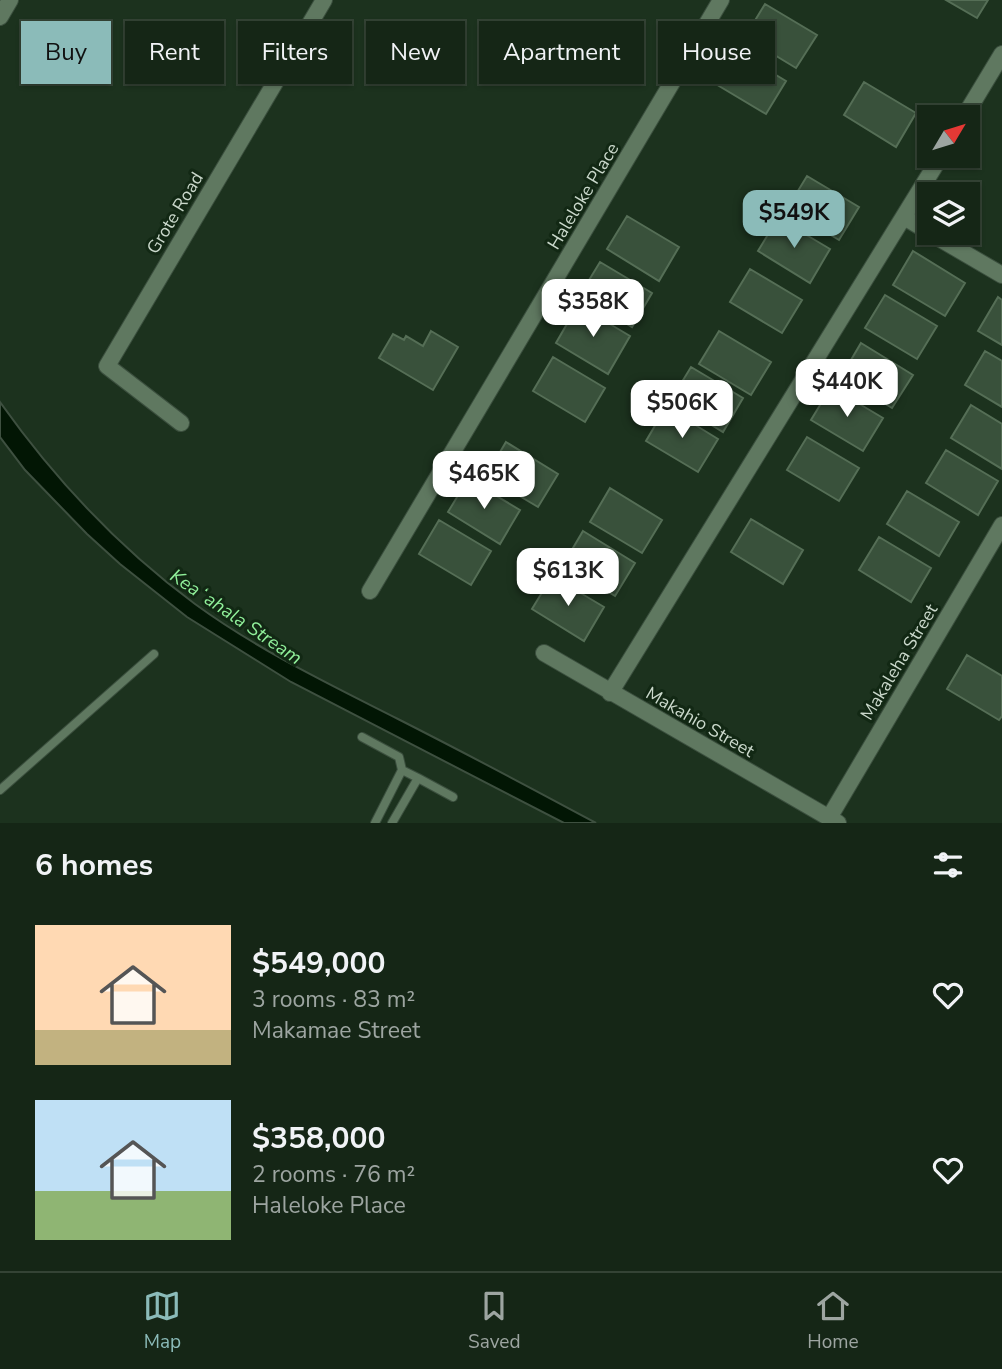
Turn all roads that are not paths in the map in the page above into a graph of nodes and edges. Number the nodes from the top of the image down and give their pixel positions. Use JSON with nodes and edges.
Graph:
{"nodes":[{"id":1,"x":10,"y":0,"type":"edge"},
{"id":2,"x":324,"y":0,"type":"edge"},
{"id":3,"x":721,"y":0,"type":"edge"},
{"id":4,"x":0,"y":17,"type":"edge"},
{"id":5,"x":1002,"y":54,"type":"edge"},
{"id":6,"x":971,"y":105,"type":"edge"},
{"id":7,"x":934,"y":168,"type":"edge"},
{"id":8,"x":904,"y":217,"type":"junction"},
{"id":9,"x":917,"y":224,"type":"edge"},
{"id":10,"x":952,"y":245,"type":"edge"},
{"id":11,"x":1002,"y":275,"type":"edge"},
{"id":12,"x":181,"y":423,"type":"dead end"},
{"id":13,"x":1002,"y":525,"type":"edge"},
{"id":14,"x":370,"y":591,"type":"dead end"},
{"id":15,"x":544,"y":653,"type":"dead end"},
{"id":16,"x":154,"y":654,"type":"dead end"},
{"id":17,"x":610,"y":692,"type":"junction"},
{"id":18,"x":362,"y":737,"type":"dead end"},
{"id":19,"x":401,"y":770,"type":"junction"},
{"id":20,"x":418,"y":778,"type":"junction"},
{"id":21,"x":0,"y":790,"type":"edge"},
{"id":22,"x":453,"y":797,"type":"dead end"},
{"id":23,"x":834,"y":821,"type":"edge"},
{"id":24,"x":375,"y":823,"type":"edge"},
{"id":25,"x":392,"y":823,"type":"edge"}],
"edges":[{"from":1,"to":4,"type":"street"},
{"from":2,"to":12,"type":"street","name":"Grote Road"},
{"from":3,"to":14,"type":"street","name":"Haleloke Place"},
{"from":5,"to":6,"type":"street"},
{"from":7,"to":8,"type":"street"},
{"from":8,"to":9,"type":"street"},
{"from":8,"to":17,"type":"street"},
{"from":10,"to":11,"type":"street"},
{"from":13,"to":23,"type":"street","name":"Makaleha Street"},
{"from":15,"to":17,"type":"street","name":"Makahio Street"},
{"from":16,"to":21,"type":"lane"},
{"from":17,"to":23,"type":"street","name":"Makahio Street"},
{"from":18,"to":19,"type":"lane"},
{"from":19,"to":20,"type":"lane"},
{"from":19,"to":24,"type":"lane"},
{"from":20,"to":22,"type":"lane"},
{"from":20,"to":25,"type":"lane"}]}
